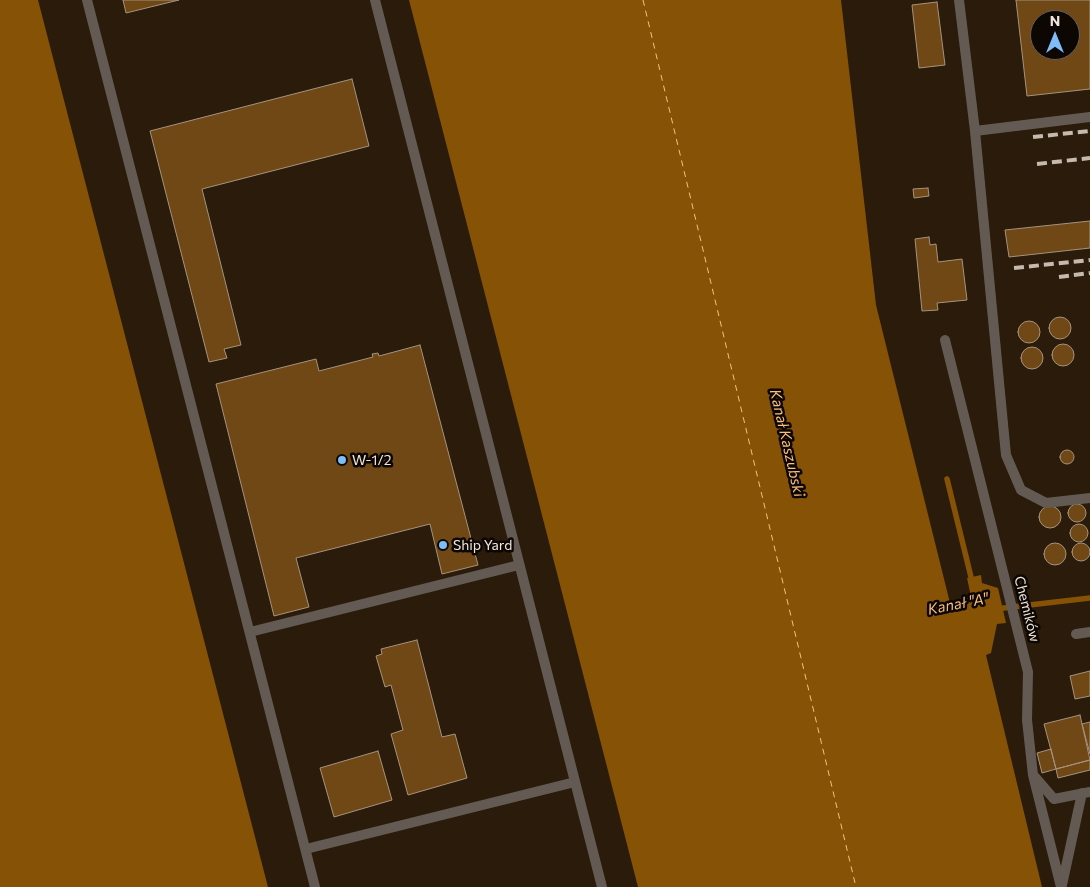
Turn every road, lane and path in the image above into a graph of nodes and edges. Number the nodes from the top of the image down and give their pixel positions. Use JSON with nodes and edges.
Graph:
{"nodes":[{"id":1,"x":87,"y":0,"type":"edge"},
{"id":2,"x":375,"y":0,"type":"edge"},
{"id":3,"x":959,"y":0,"type":"edge"},
{"id":4,"x":1090,"y":117,"type":"edge"},
{"id":5,"x":974,"y":131,"type":"junction"},
{"id":6,"x":946,"y":340,"type":"dead end"},
{"id":7,"x":1090,"y":498,"type":"edge"},
{"id":8,"x":519,"y":564,"type":"junction"},
{"id":9,"x":250,"y":632,"type":"junction"},
{"id":10,"x":1090,"y":632,"type":"edge"},
{"id":11,"x":1076,"y":634,"type":"dead end"},
{"id":12,"x":1033,"y":775,"type":"junction"},
{"id":13,"x":575,"y":782,"type":"junction"},
{"id":14,"x":1086,"y":793,"type":"edge"},
{"id":15,"x":306,"y":849,"type":"junction"},
{"id":16,"x":316,"y":887,"type":"edge"},
{"id":17,"x":602,"y":887,"type":"edge"},
{"id":18,"x":1062,"y":887,"type":"edge"}],
"edges":[{"from":1,"to":9,"type":"lane"},
{"from":2,"to":8,"type":"lane"},
{"from":3,"to":5,"type":"lane"},
{"from":4,"to":5,"type":"lane"},
{"from":5,"to":7,"type":"lane"},
{"from":6,"to":12,"type":"lane","name":"Chemików"},
{"from":8,"to":9,"type":"lane"},
{"from":8,"to":13,"type":"lane"},
{"from":9,"to":15,"type":"lane"},
{"from":10,"to":11,"type":"lane"},
{"from":12,"to":14,"type":"lane"},
{"from":12,"to":18,"type":"lane","name":"Chemików"},
{"from":13,"to":15,"type":"lane"},
{"from":13,"to":17,"type":"lane"},
{"from":14,"to":18,"type":"lane"},
{"from":15,"to":16,"type":"lane"}]}
